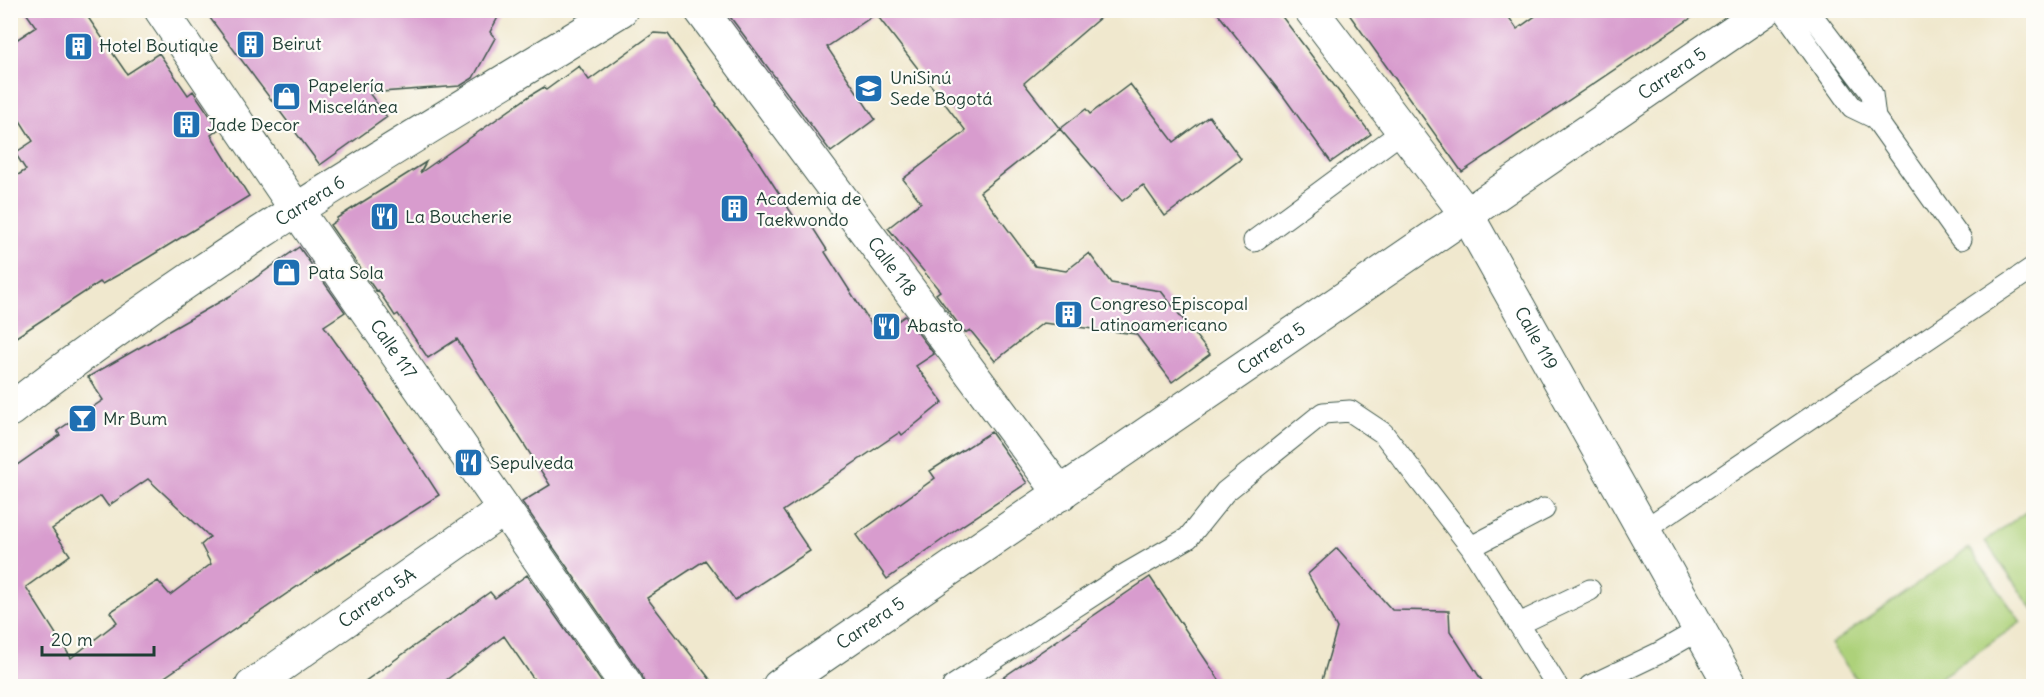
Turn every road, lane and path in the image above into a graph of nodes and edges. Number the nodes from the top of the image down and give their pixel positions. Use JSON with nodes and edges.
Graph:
{"nodes":[{"id":1,"x":161,"y":10,"type":"edge"},
{"id":2,"x":621,"y":10,"type":"edge"},
{"id":3,"x":701,"y":10,"type":"edge"},
{"id":4,"x":1311,"y":10,"type":"edge"},
{"id":5,"x":1765,"y":10,"type":"edge"},
{"id":6,"x":1783,"y":10,"type":"edge"},
{"id":7,"x":1808,"y":10,"type":"edge"},
{"id":8,"x":1875,"y":118,"type":"junction"},
{"id":9,"x":1403,"y":131,"type":"junction"},
{"id":10,"x":296,"y":209,"type":"junction"},
{"id":11,"x":1467,"y":215,"type":"junction"},
{"id":12,"x":1961,"y":239,"type":"dead end"},
{"id":13,"x":1254,"y":241,"type":"dead end"},
{"id":14,"x":2034,"y":267,"type":"edge"},
{"id":15,"x":10,"y":410,"type":"edge"},
{"id":16,"x":1061,"y":494,"type":"junction"},
{"id":17,"x":504,"y":509,"type":"junction"},
{"id":18,"x":1544,"y":509,"type":"dead end"},
{"id":19,"x":1644,"y":530,"type":"junction"},
{"id":20,"x":1471,"y":547,"type":"junction"},
{"id":21,"x":1590,"y":590,"type":"dead end"},
{"id":22,"x":1519,"y":624,"type":"junction"},
{"id":23,"x":1699,"y":630,"type":"junction"},
{"id":24,"x":252,"y":687,"type":"edge"},
{"id":25,"x":627,"y":687,"type":"edge"},
{"id":26,"x":779,"y":687,"type":"edge"},
{"id":27,"x":953,"y":687,"type":"edge"},
{"id":28,"x":1557,"y":687,"type":"edge"},
{"id":29,"x":1590,"y":687,"type":"edge"},
{"id":30,"x":1731,"y":687,"type":"edge"}],
"edges":[{"from":1,"to":10,"type":"street","name":"Calle 117"},
{"from":2,"to":10,"type":"street","name":"Carrera 6"},
{"from":3,"to":16,"type":"street","name":"Calle 118"},
{"from":4,"to":9,"type":"street","name":"Calle 119"},
{"from":5,"to":11,"type":"street","name":"Carrera 5"},
{"from":6,"to":8,"type":"lane"},
{"from":7,"to":8,"type":"lane"},
{"from":8,"to":12,"type":"lane"},
{"from":9,"to":11,"type":"street","name":"Calle 119"},
{"from":9,"to":13,"type":"lane"},
{"from":10,"to":15,"type":"street","name":"Carrera 6"},
{"from":10,"to":17,"type":"street","name":"Calle 117"},
{"from":11,"to":16,"type":"street","name":"Carrera 5"},
{"from":11,"to":19,"type":"street","name":"Calle 119"},
{"from":14,"to":19,"type":"lane"},
{"from":16,"to":26,"type":"street","name":"Carrera 5"},
{"from":17,"to":24,"type":"street","name":"Carrera 5A"},
{"from":17,"to":25,"type":"street","name":"Calle 117"},
{"from":18,"to":20,"type":"lane"},
{"from":19,"to":23,"type":"street","name":"Calle 119"},
{"from":20,"to":22,"type":"lane"},
{"from":20,"to":27,"type":"lane"},
{"from":21,"to":22,"type":"lane"},
{"from":22,"to":28,"type":"lane"},
{"from":23,"to":29,"type":"lane"},
{"from":23,"to":30,"type":"street","name":"Calle 119"}]}
